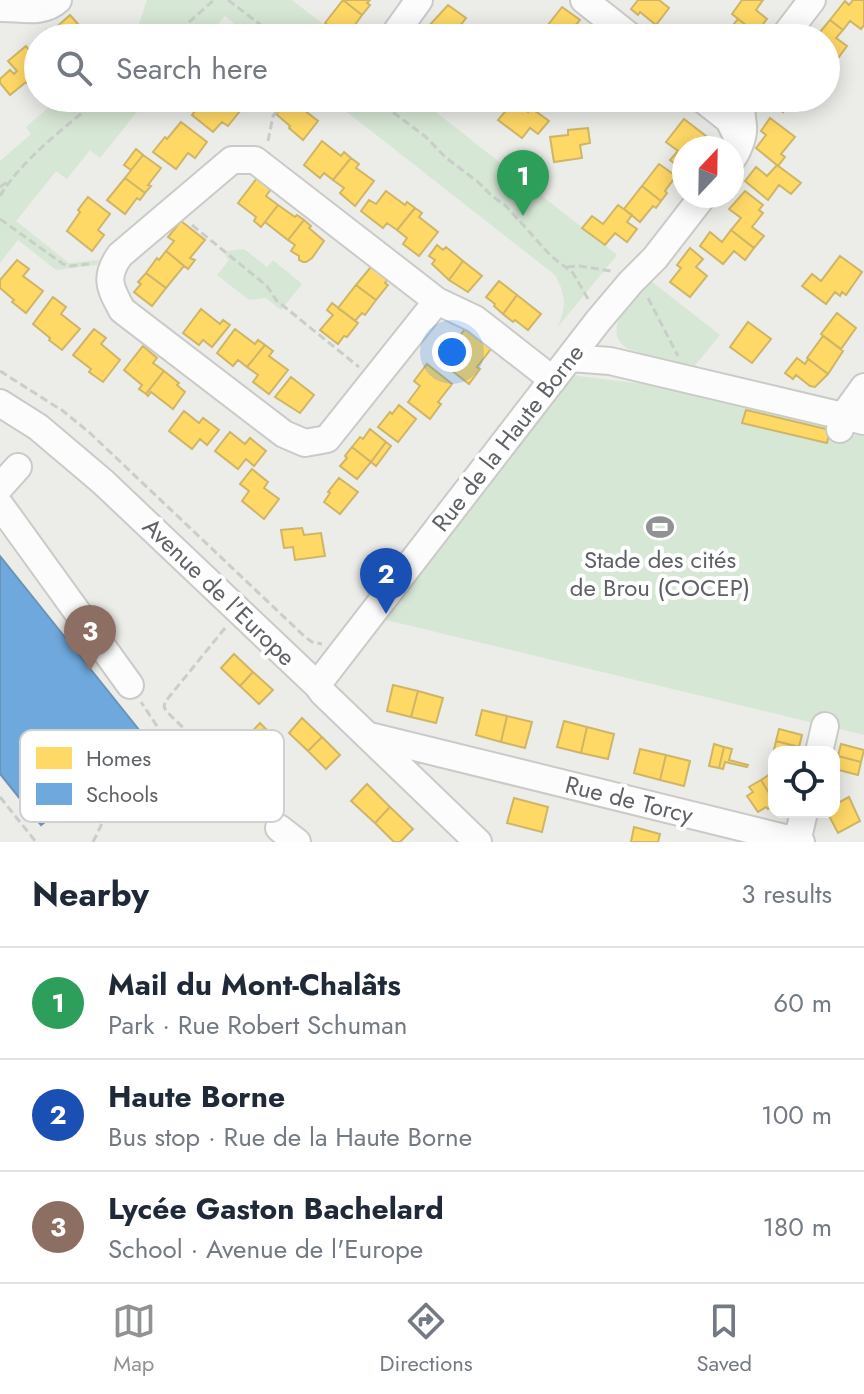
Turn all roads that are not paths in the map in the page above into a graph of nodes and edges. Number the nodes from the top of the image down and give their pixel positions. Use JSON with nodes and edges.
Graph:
{"nodes":[{"id":1,"x":58,"y":0,"type":"edge"},
{"id":2,"x":419,"y":0,"type":"edge"},
{"id":3,"x":584,"y":0,"type":"edge"},
{"id":4,"x":812,"y":0,"type":"edge"},
{"id":5,"x":2,"y":9,"type":"edge"},
{"id":6,"x":402,"y":24,"type":"edge"},
{"id":7,"x":599,"y":24,"type":"edge"},
{"id":8,"x":794,"y":24,"type":"edge"},
{"id":9,"x":719,"y":112,"type":"edge"},
{"id":10,"x":742,"y":112,"type":"edge"},
{"id":11,"x":733,"y":136,"type":"edge"},
{"id":12,"x":742,"y":136,"type":"edge"},
{"id":13,"x":694,"y":208,"type":"edge"},
{"id":14,"x":437,"y":301,"type":"junction"},
{"id":15,"x":590,"y":331,"type":"junction"},
{"id":16,"x":570,"y":358,"type":"junction"},
{"id":17,"x":610,"y":361,"type":"junction"},
{"id":18,"x":553,"y":380,"type":"junction"},
{"id":19,"x":864,"y":387,"type":"edge"},
{"id":20,"x":0,"y":403,"type":"edge"},
{"id":21,"x":849,"y":422,"type":"edge"},
{"id":22,"x":18,"y":467,"type":"dead end"},
{"id":23,"x":0,"y":487,"type":"edge"},
{"id":24,"x":0,"y":505,"type":"edge"},
{"id":25,"x":130,"y":685,"type":"road end"},
{"id":26,"x":317,"y":685,"type":"junction"},
{"id":27,"x":825,"y":726,"type":"dead end"},
{"id":28,"x":375,"y":743,"type":"junction"},
{"id":29,"x":820,"y":746,"type":"edge"},
{"id":30,"x":445,"y":761,"type":"junction"},
{"id":31,"x":427,"y":793,"type":"junction"},
{"id":32,"x":803,"y":818,"type":"edge"},
{"id":33,"x":798,"y":841,"type":"edge"},
{"id":34,"x":478,"y":842,"type":"edge"}],
"edges":[{"from":1,"to":5,"type":"street"},
{"from":2,"to":6,"type":"street"},
{"from":3,"to":7,"type":"street"},
{"from":4,"to":8,"type":"street"},
{"from":9,"to":11,"type":"street"},
{"from":10,"to":12,"type":"street"},
{"from":13,"to":15,"type":"street","name":"Rue de la Haute Borne"},
{"from":14,"to":14,"type":"street"},
{"from":14,"to":18,"type":"street"},
{"from":15,"to":16,"type":"street","name":"Rue de la Haute Borne"},
{"from":15,"to":17,"type":"street"},
{"from":16,"to":17,"type":"street"},
{"from":16,"to":18,"type":"street","name":"Rue de la Haute Borne"},
{"from":17,"to":21,"type":"street"},
{"from":18,"to":26,"type":"street","name":"Rue de la Haute Borne"},
{"from":19,"to":21,"type":"street"},
{"from":20,"to":26,"type":"street","name":"Avenue de l'Europe"},
{"from":22,"to":23,"type":"street"},
{"from":24,"to":25,"type":"street"},
{"from":26,"to":28,"type":"street","name":"Avenue de l'Europe"},
{"from":27,"to":29,"type":"street"},
{"from":28,"to":30,"type":"street","name":"Rue de Torcy"},
{"from":28,"to":31,"type":"street","name":"Avenue de l'Europe"},
{"from":30,"to":31,"type":"street"},
{"from":30,"to":33,"type":"street","name":"Rue de Torcy"},
{"from":31,"to":34,"type":"street","name":"Avenue de l'Europe"},
{"from":32,"to":33,"type":"street"}]}
